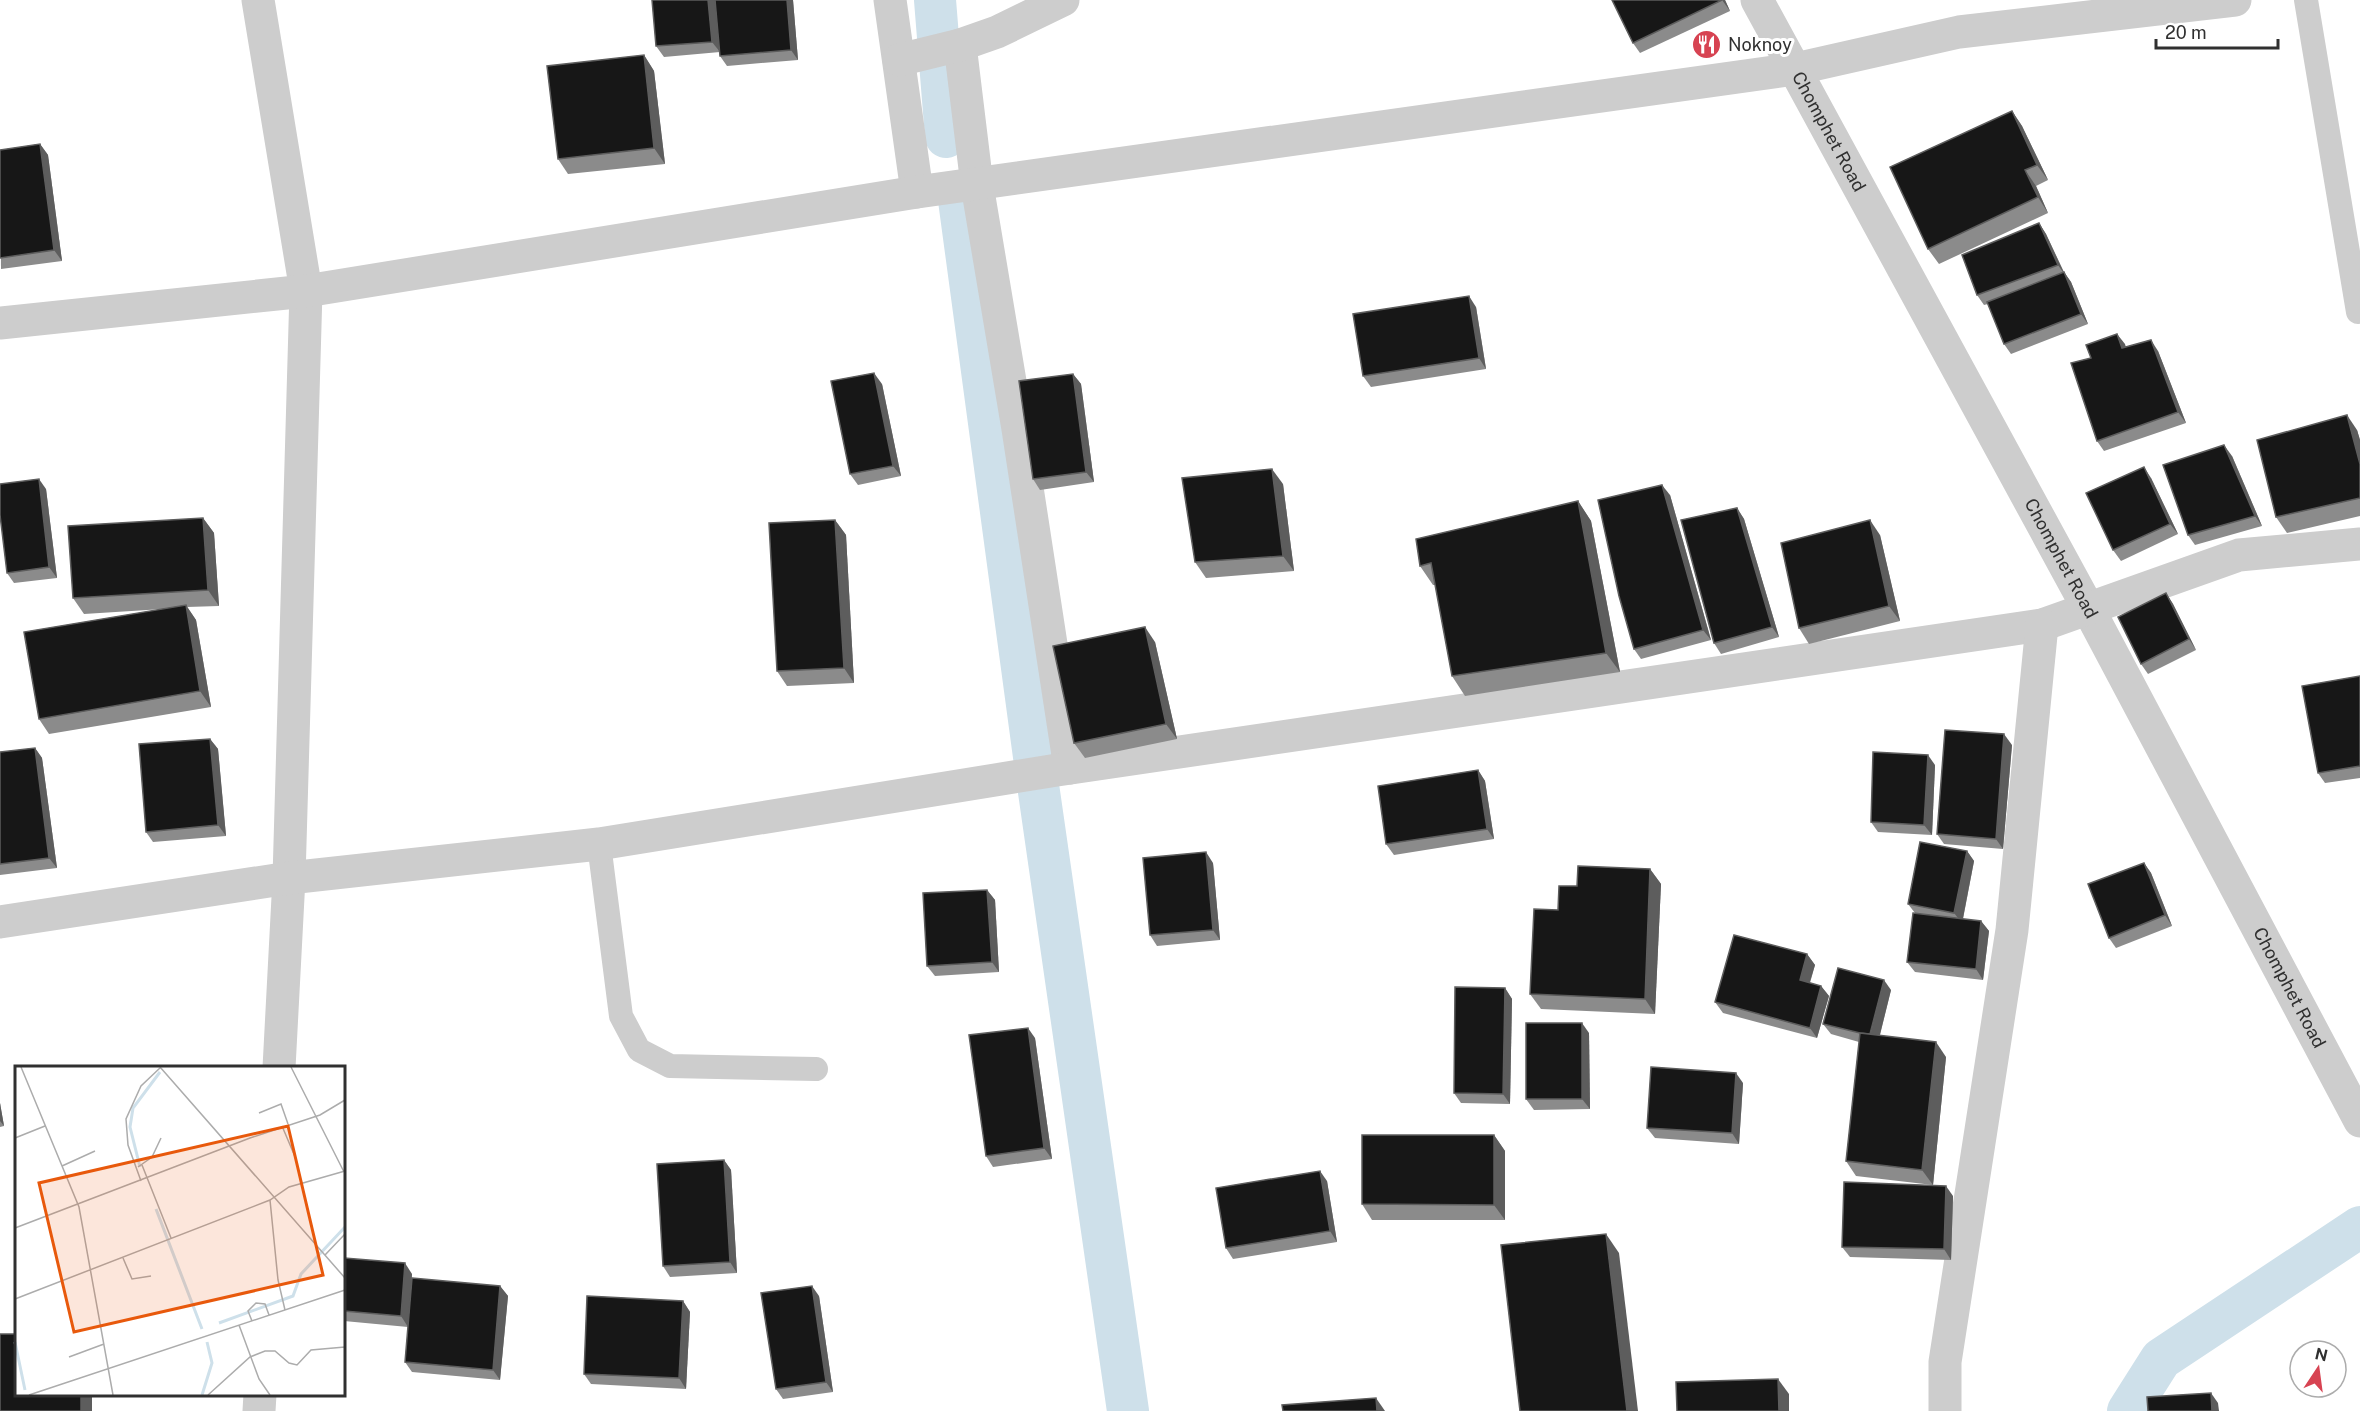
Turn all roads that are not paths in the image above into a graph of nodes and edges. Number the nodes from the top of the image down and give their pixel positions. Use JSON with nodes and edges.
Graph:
{"nodes":[{"id":1,"x":258,"y":0,"type":"edge"},
{"id":2,"x":890,"y":0,"type":"edge"},
{"id":3,"x":1063,"y":0,"type":"edge"},
{"id":4,"x":1757,"y":0,"type":"edge"},
{"id":5,"x":2235,"y":0,"type":"edge"},
{"id":6,"x":2306,"y":0,"type":"edge"},
{"id":7,"x":953,"y":46,"type":"junction"},
{"id":8,"x":905,"y":58,"type":"junction"},
{"id":9,"x":1795,"y":69,"type":"junction"},
{"id":10,"x":976,"y":185,"type":"junction"},
{"id":11,"x":917,"y":192,"type":"junction"},
{"id":12,"x":306,"y":291,"type":"junction"},
{"id":13,"x":2358,"y":312,"type":"dead end"},
{"id":14,"x":0,"y":323,"type":"edge"},
{"id":15,"x":2360,"y":544,"type":"edge"},
{"id":16,"x":2088,"y":608,"type":"junction"},
{"id":17,"x":2042,"y":625,"type":"junction"},
{"id":18,"x":1064,"y":769,"type":"junction"},
{"id":19,"x":599,"y":844,"type":"junction"},
{"id":20,"x":289,"y":878,"type":"junction"},
{"id":21,"x":0,"y":922,"type":"edge"},
{"id":22,"x":279,"y":1066,"type":"edge"},
{"id":23,"x":816,"y":1069,"type":"dead end"},
{"id":24,"x":2360,"y":1121,"type":"edge"},
{"id":25,"x":1945,"y":1411,"type":"edge"}],
"edges":[{"from":1,"to":12,"type":"street"},
{"from":2,"to":8,"type":"street"},
{"from":3,"to":7,"type":"street"},
{"from":4,"to":9,"type":"street","name":"Chomphet Road"},
{"from":5,"to":9,"type":"street"},
{"from":6,"to":13,"type":"lane"},
{"from":7,"to":8,"type":"street"},
{"from":7,"to":10,"type":"street"},
{"from":8,"to":11,"type":"street"},
{"from":9,"to":10,"type":"street"},
{"from":9,"to":16,"type":"street","name":"Chomphet Road"},
{"from":10,"to":11,"type":"street"},
{"from":10,"to":18,"type":"street"},
{"from":11,"to":12,"type":"street"},
{"from":12,"to":14,"type":"street"},
{"from":12,"to":20,"type":"street"},
{"from":15,"to":16,"type":"street"},
{"from":16,"to":17,"type":"street"},
{"from":16,"to":24,"type":"street","name":"Chomphet Road"},
{"from":17,"to":18,"type":"street"},
{"from":17,"to":25,"type":"street"},
{"from":18,"to":19,"type":"street"},
{"from":19,"to":20,"type":"street"},
{"from":19,"to":23,"type":"lane"},
{"from":20,"to":21,"type":"street"},
{"from":20,"to":22,"type":"street"}]}
